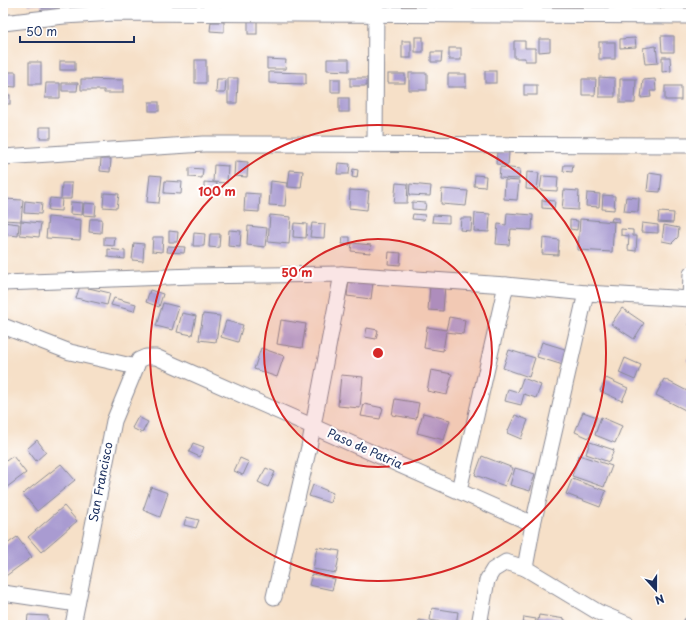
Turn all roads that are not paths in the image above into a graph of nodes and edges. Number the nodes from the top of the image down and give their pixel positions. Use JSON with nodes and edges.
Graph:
{"nodes":[{"id":1,"x":376,"y":9,"type":"edge"},
{"id":2,"x":691,"y":16,"type":"edge"},
{"id":3,"x":3,"y":23,"type":"edge"},
{"id":4,"x":375,"y":143,"type":"junction"},
{"id":5,"x":691,"y":145,"type":"edge"},
{"id":6,"x":3,"y":157,"type":"edge"},
{"id":7,"x":342,"y":274,"type":"junction"},
{"id":8,"x":691,"y":274,"type":"edge"},
{"id":9,"x":3,"y":283,"type":"edge"},
{"id":10,"x":506,"y":285,"type":"junction"},
{"id":11,"x":586,"y":293,"type":"junction"},
{"id":12,"x":690,"y":299,"type":"edge"},
{"id":13,"x":3,"y":326,"type":"edge"},
{"id":14,"x":136,"y":367,"type":"junction"},
{"id":15,"x":312,"y":426,"type":"junction"},
{"id":16,"x":459,"y":490,"type":"junction"},
{"id":17,"x":533,"y":524,"type":"junction"},
{"id":18,"x":525,"y":568,"type":"junction"},
{"id":19,"x":3,"y":593,"type":"edge"},
{"id":20,"x":274,"y":597,"type":"dead end"},
{"id":21,"x":77,"y":604,"type":"junction"},
{"id":22,"x":73,"y":625,"type":"edge"},
{"id":23,"x":479,"y":625,"type":"edge"},
{"id":24,"x":629,"y":625,"type":"edge"}],
"edges":[{"from":1,"to":2,"type":"street"},
{"from":1,"to":3,"type":"street"},
{"from":1,"to":4,"type":"street"},
{"from":4,"to":5,"type":"street"},
{"from":4,"to":6,"type":"street"},
{"from":7,"to":9,"type":"street"},
{"from":7,"to":10,"type":"street"},
{"from":7,"to":15,"type":"street"},
{"from":8,"to":12,"type":"street"},
{"from":10,"to":11,"type":"street"},
{"from":10,"to":16,"type":"street"},
{"from":11,"to":12,"type":"street"},
{"from":11,"to":17,"type":"street"},
{"from":13,"to":14,"type":"street"},
{"from":14,"to":15,"type":"street","name":"Paso de Patria"},
{"from":14,"to":21,"type":"street","name":"San Francisco"},
{"from":15,"to":16,"type":"street","name":"Paso de Patria"},
{"from":15,"to":20,"type":"street"},
{"from":16,"to":17,"type":"street","name":"Paso de Patria"},
{"from":17,"to":18,"type":"street"},
{"from":18,"to":23,"type":"street"},
{"from":18,"to":24,"type":"street"},
{"from":19,"to":21,"type":"street"},
{"from":21,"to":22,"type":"street","name":"San Francisco"}]}
